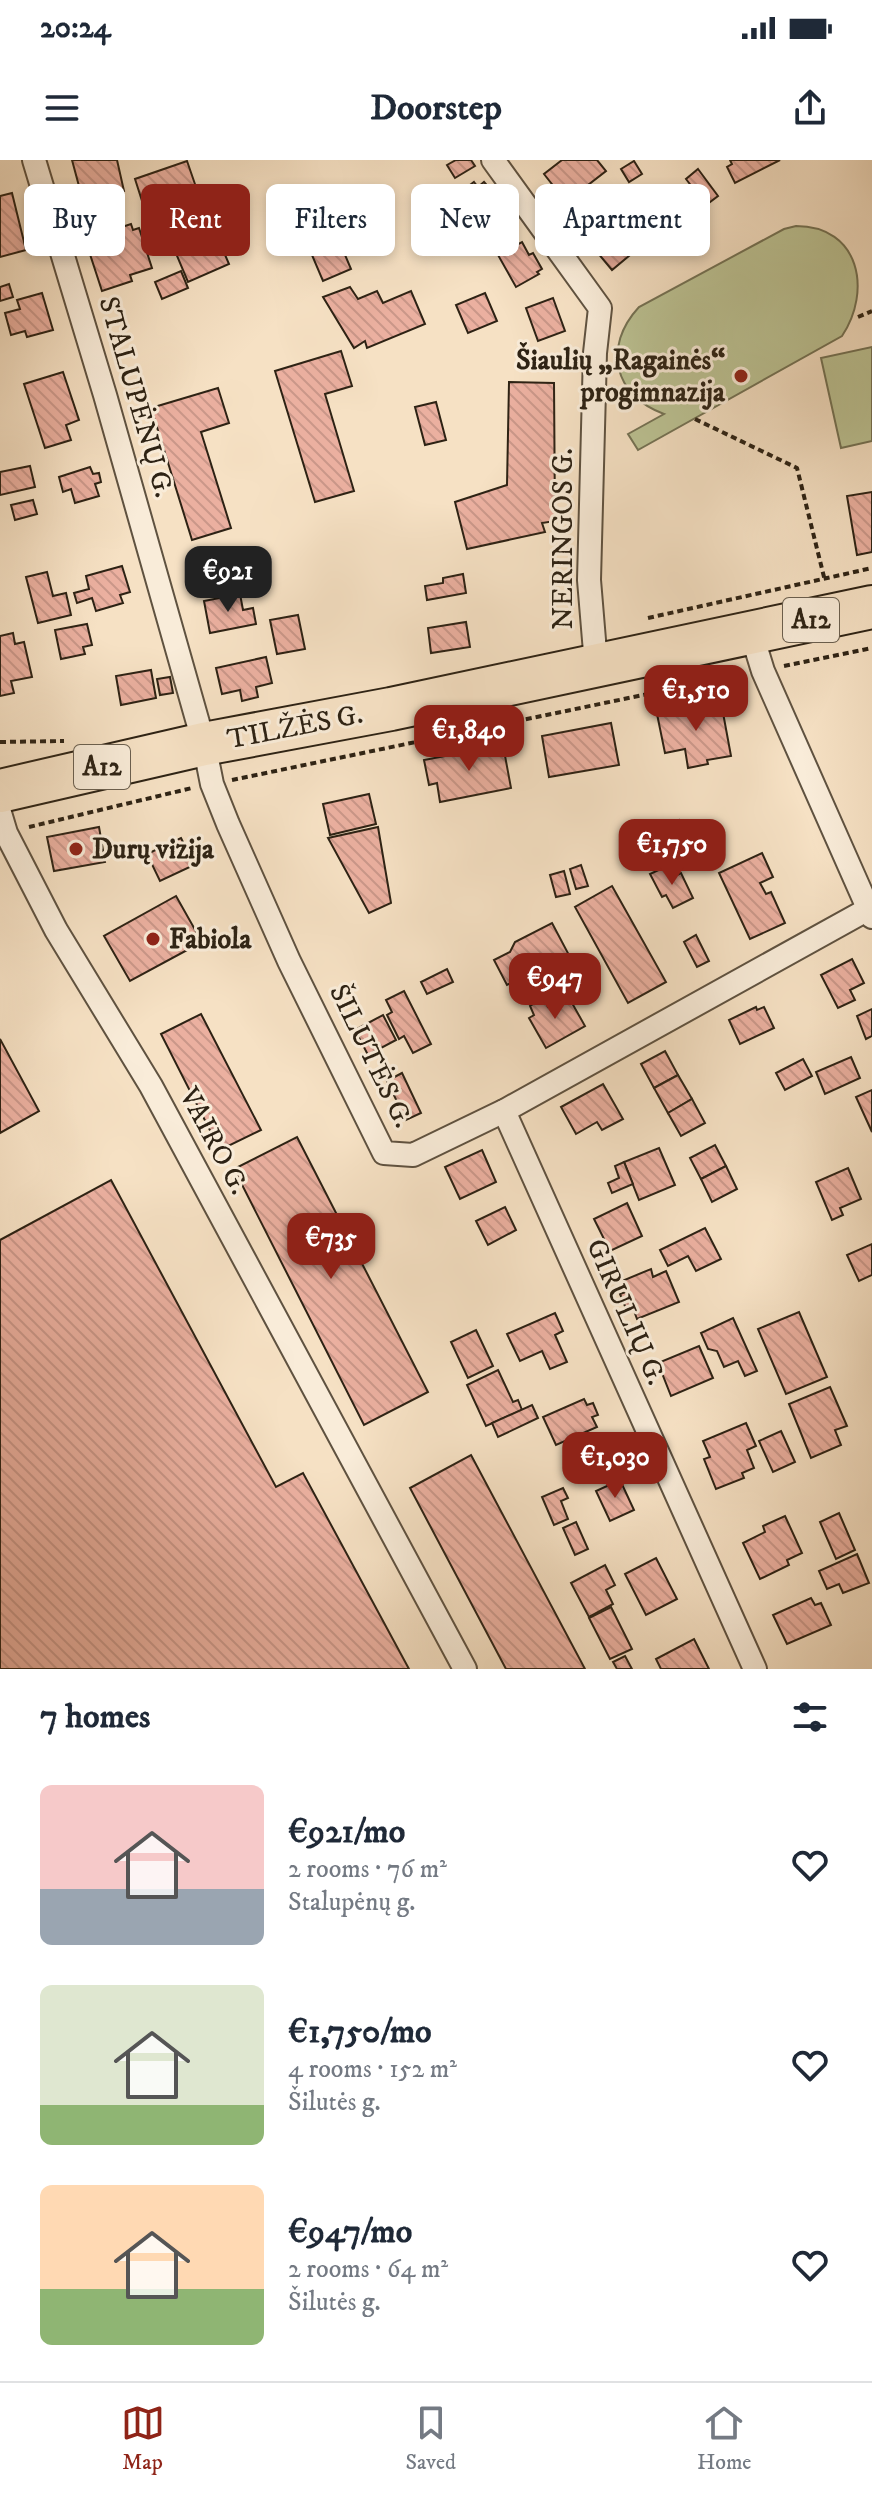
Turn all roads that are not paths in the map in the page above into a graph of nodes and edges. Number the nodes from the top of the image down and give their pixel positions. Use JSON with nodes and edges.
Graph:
{"nodes":[{"id":1,"x":34,"y":160,"type":"edge"},
{"id":2,"x":493,"y":160,"type":"edge"},
{"id":3,"x":843,"y":600,"type":"edge"},
{"id":4,"x":757,"y":652,"type":"junction"},
{"id":5,"x":596,"y":664,"type":"junction"},
{"id":6,"x":208,"y":764,"type":"junction"},
{"id":7,"x":0,"y":791,"type":"edge"},
{"id":8,"x":3,"y":823,"type":"edge"},
{"id":9,"x":871,"y":911,"type":"edge"},
{"id":10,"x":504,"y":1111,"type":"junction"},
{"id":11,"x":465,"y":1669,"type":"edge"},
{"id":12,"x":755,"y":1669,"type":"edge"}],
"edges":[{"from":1,"to":6,"type":"street","name":"STALUPĖNŲ G."},
{"from":2,"to":5,"type":"street","name":"NERINGOS G."},
{"from":3,"to":4,"type":"highway","name":"TILŽĖS G.","number":"A12"},
{"from":4,"to":5,"type":"highway","name":"TILŽĖS G.","number":"A12"},
{"from":4,"to":9,"type":"street"},
{"from":5,"to":6,"type":"highway","name":"TILŽĖS G.","number":"A12"},
{"from":6,"to":7,"type":"highway","name":"TILŽĖS G.","number":"A12"},
{"from":6,"to":10,"type":"street","name":"ŠILUTĖS G."},
{"from":8,"to":11,"type":"street","name":"VAIRO G."},
{"from":9,"to":10,"type":"street","name":"ŠILUTĖS G."},
{"from":10,"to":12,"type":"street","name":"GIRULIŲ G."}]}
